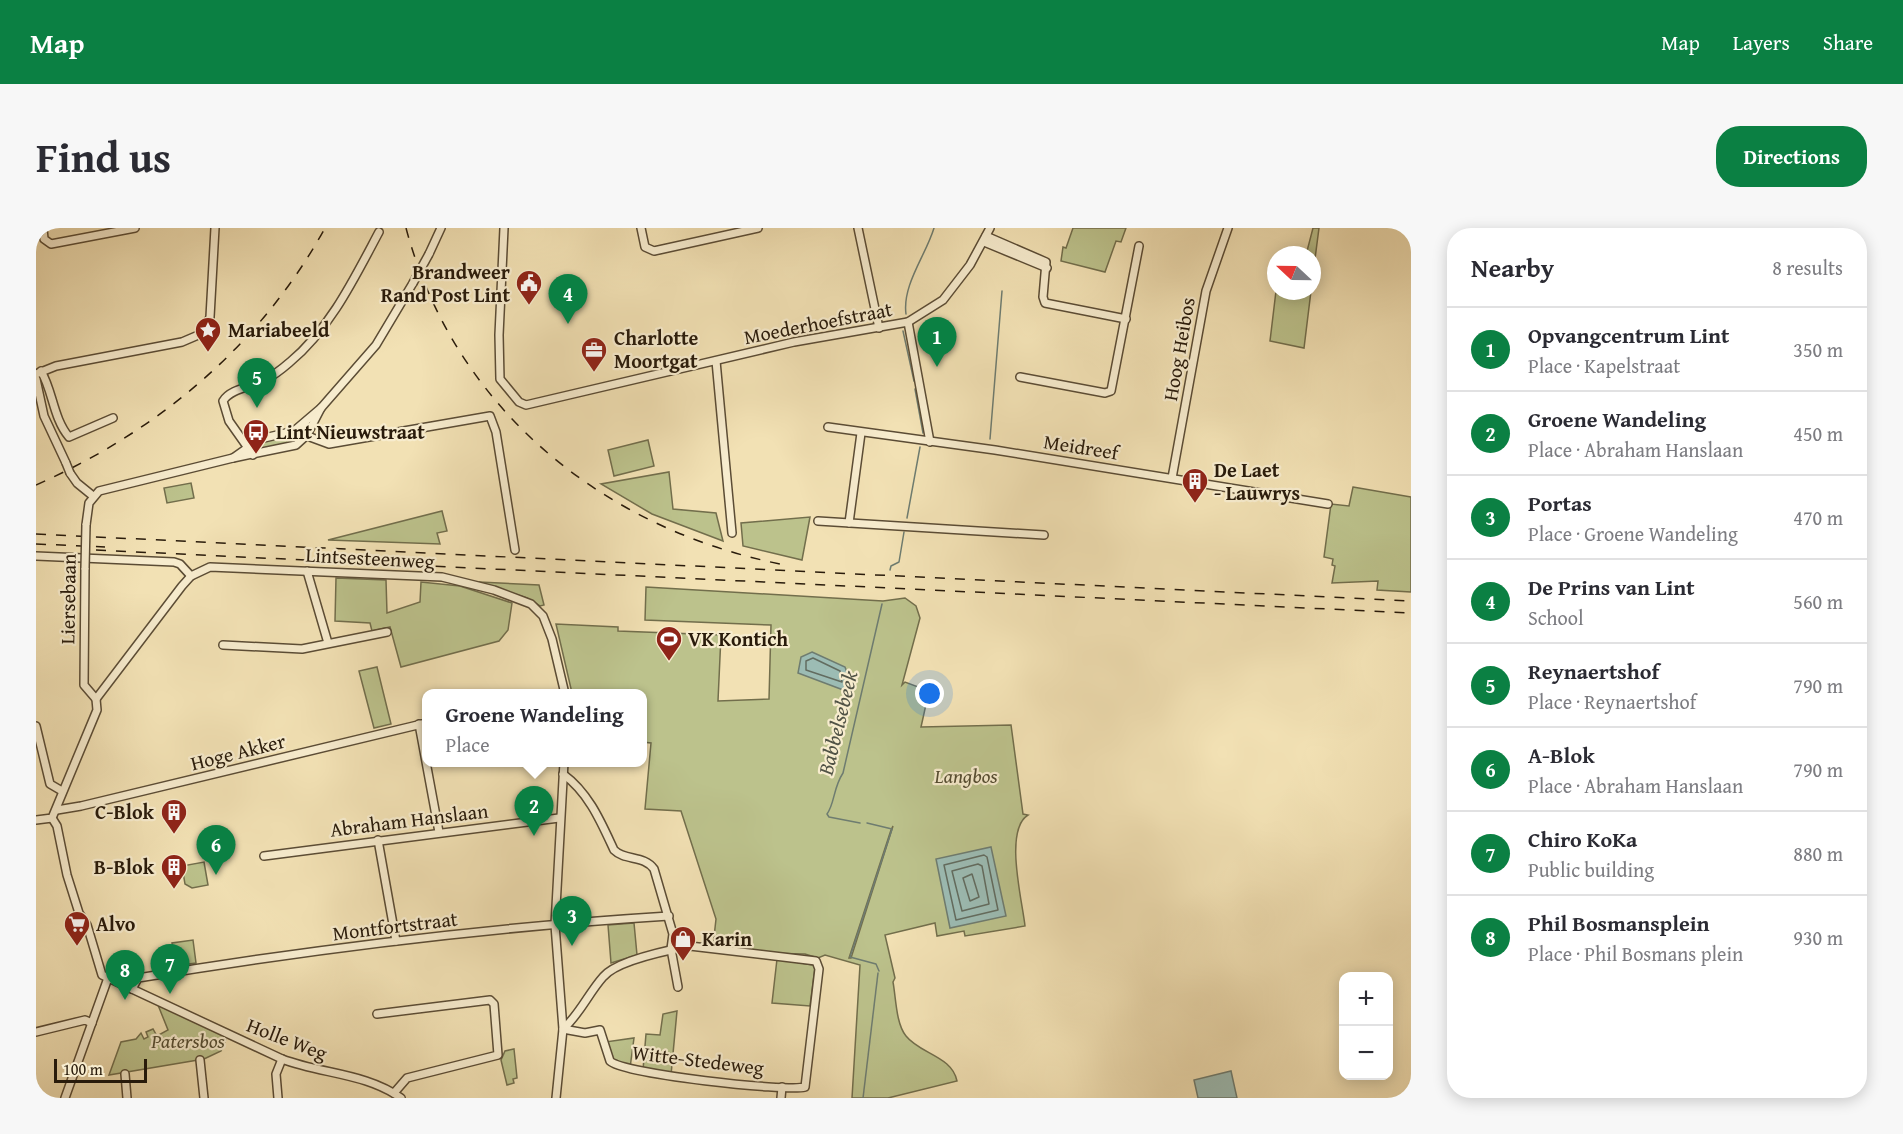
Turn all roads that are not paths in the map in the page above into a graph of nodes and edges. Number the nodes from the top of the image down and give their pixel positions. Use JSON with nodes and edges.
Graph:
{"nodes":[{"id":1,"x":43,"y":228,"type":"edge"},
{"id":2,"x":135,"y":228,"type":"edge"},
{"id":3,"x":215,"y":228,"type":"edge"},
{"id":4,"x":441,"y":228,"type":"edge"},
{"id":5,"x":504,"y":228,"type":"edge"},
{"id":6,"x":641,"y":228,"type":"edge"},
{"id":7,"x":758,"y":228,"type":"edge"},
{"id":8,"x":858,"y":228,"type":"edge"},
{"id":9,"x":990,"y":228,"type":"edge"},
{"id":10,"x":1228,"y":228,"type":"edge"},
{"id":11,"x":379,"y":232,"type":"dead end"},
{"id":12,"x":985,"y":239,"type":"junction"},
{"id":13,"x":1139,"y":246,"type":"dead end"},
{"id":14,"x":1126,"y":319,"type":"junction"},
{"id":15,"x":908,"y":322,"type":"junction"},
{"id":16,"x":879,"y":328,"type":"junction"},
{"id":17,"x":716,"y":361,"type":"junction"},
{"id":18,"x":38,"y":372,"type":"edge"},
{"id":19,"x":1020,"y":377,"type":"dead end"},
{"id":20,"x":36,"y":379,"type":"edge"},
{"id":21,"x":321,"y":408,"type":"junction"},
{"id":22,"x":113,"y":418,"type":"dead end"},
{"id":23,"x":300,"y":427,"type":"junction"},
{"id":24,"x":828,"y":427,"type":"dead end"},
{"id":25,"x":861,"y":433,"type":"junction"},
{"id":26,"x":307,"y":435,"type":"junction"},
{"id":27,"x":930,"y":442,"type":"junction"},
{"id":28,"x":247,"y":446,"type":"junction"},
{"id":29,"x":254,"y":455,"type":"junction"},
{"id":30,"x":233,"y":458,"type":"junction"},
{"id":31,"x":1172,"y":478,"type":"junction"},
{"id":32,"x":93,"y":496,"type":"junction"},
{"id":33,"x":1328,"y":504,"type":"dead end"},
{"id":34,"x":818,"y":521,"type":"dead end"},
{"id":35,"x":849,"y":523,"type":"junction"},
{"id":36,"x":732,"y":533,"type":"dead end"},
{"id":37,"x":1044,"y":535,"type":"dead end"},
{"id":38,"x":515,"y":550,"type":"dead end"},
{"id":39,"x":36,"y":556,"type":"edge"},
{"id":40,"x":307,"y":571,"type":"junction"},
{"id":41,"x":191,"y":576,"type":"junction"},
{"id":42,"x":387,"y":632,"type":"dead end"},
{"id":43,"x":328,"y":643,"type":"junction"},
{"id":44,"x":223,"y":645,"type":"dead end"},
{"id":45,"x":564,"y":689,"type":"edge"},
{"id":46,"x":96,"y":699,"type":"junction"},
{"id":47,"x":422,"y":724,"type":"edge"},
{"id":48,"x":36,"y":726,"type":"edge"},
{"id":49,"x":429,"y":767,"type":"edge"},
{"id":50,"x":564,"y":767,"type":"edge"},
{"id":51,"x":563,"y":774,"type":"junction"},
{"id":52,"x":62,"y":791,"type":"junction"},
{"id":53,"x":57,"y":810,"type":"junction"},
{"id":54,"x":52,"y":818,"type":"junction"},
{"id":55,"x":559,"y":818,"type":"junction"},
{"id":56,"x":36,"y":820,"type":"edge"},
{"id":57,"x":439,"y":832,"type":"junction"},
{"id":58,"x":378,"y":840,"type":"junction"},
{"id":59,"x":264,"y":856,"type":"dead end"},
{"id":60,"x":669,"y":916,"type":"junction"},
{"id":61,"x":555,"y":925,"type":"junction"},
{"id":62,"x":396,"y":941,"type":"junction"},
{"id":63,"x":671,"y":949,"type":"junction"},
{"id":64,"x":108,"y":978,"type":"junction"},
{"id":65,"x":678,"y":987,"type":"dead end"},
{"id":66,"x":132,"y":989,"type":"junction"},
{"id":67,"x":377,"y":1014,"type":"dead end"},
{"id":68,"x":92,"y":1023,"type":"junction"},
{"id":69,"x":563,"y":1029,"type":"junction"},
{"id":70,"x":36,"y":1032,"type":"edge"},
{"id":71,"x":282,"y":1059,"type":"junction"},
{"id":72,"x":200,"y":1060,"type":"dead end"},
{"id":73,"x":125,"y":1074,"type":"dead end"},
{"id":74,"x":782,"y":1087,"type":"junction"},
{"id":75,"x":394,"y":1093,"type":"junction"},
{"id":76,"x":65,"y":1098,"type":"edge"},
{"id":77,"x":127,"y":1098,"type":"edge"},
{"id":78,"x":204,"y":1098,"type":"edge"},
{"id":79,"x":278,"y":1098,"type":"edge"},
{"id":80,"x":401,"y":1098,"type":"edge"},
{"id":81,"x":556,"y":1098,"type":"edge"},
{"id":82,"x":781,"y":1098,"type":"edge"}],
"edges":[{"from":1,"to":2,"type":"street"},
{"from":3,"to":18,"type":"street"},
{"from":4,"to":21,"type":"street","bridge":true},
{"from":5,"to":17,"type":"street","name":"Moederhoefstraat"},
{"from":6,"to":7,"type":"street"},
{"from":8,"to":16,"type":"street"},
{"from":9,"to":12,"type":"street","name":"Moederhoefstraat"},
{"from":10,"to":31,"type":"street","name":"Hoog Heibos"},
{"from":11,"to":28,"type":"street"},
{"from":12,"to":14,"type":"street"},
{"from":12,"to":15,"type":"street","name":"Moederhoefstraat"},
{"from":13,"to":14,"type":"street"},
{"from":14,"to":19,"type":"street"},
{"from":15,"to":16,"type":"street","name":"Moederhoefstraat"},
{"from":15,"to":27,"type":"street"},
{"from":16,"to":17,"type":"street","name":"Moederhoefstraat"},
{"from":17,"to":36,"type":"street"},
{"from":18,"to":22,"type":"street"},
{"from":20,"to":32,"type":"street","bridge":true},
{"from":21,"to":23,"type":"street"},
{"from":21,"to":26,"type":"street"},
{"from":23,"to":26,"type":"street"},
{"from":23,"to":28,"type":"street"},
{"from":24,"to":25,"type":"street","name":"Meidreef"},
{"from":25,"to":27,"type":"street","name":"Meidreef"},
{"from":25,"to":35,"type":"street"},
{"from":26,"to":29,"type":"street"},
{"from":26,"to":38,"type":"street"},
{"from":27,"to":31,"type":"street","name":"Meidreef"},
{"from":28,"to":29,"type":"street"},
{"from":28,"to":30,"type":"street"},
{"from":29,"to":30,"type":"street"},
{"from":30,"to":32,"type":"street"},
{"from":31,"to":33,"type":"street","name":"Meidreef"},
{"from":32,"to":46,"type":"street","name":"Liersebaan","bridge":true},
{"from":34,"to":35,"type":"street"},
{"from":35,"to":37,"type":"street"},
{"from":39,"to":41,"type":"street"},
{"from":40,"to":41,"type":"street","name":"Lintsesteenweg"},
{"from":40,"to":43,"type":"street"},
{"from":40,"to":45,"type":"street","name":"Lintsesteenweg"},
{"from":41,"to":46,"type":"street"},
{"from":42,"to":43,"type":"street"},
{"from":43,"to":44,"type":"street"},
{"from":46,"to":52,"type":"street"},
{"from":47,"to":53,"type":"street","name":"Hoge Akker"},
{"from":48,"to":52,"type":"street"},
{"from":49,"to":57,"type":"street"},
{"from":50,"to":51,"type":"street"},
{"from":51,"to":55,"type":"street"},
{"from":51,"to":60,"type":"street"},
{"from":52,"to":53,"type":"street"},
{"from":53,"to":54,"type":"street"},
{"from":54,"to":56,"type":"street"},
{"from":54,"to":64,"type":"street"},
{"from":55,"to":57,"type":"street","name":"Abraham Hanslaan"},
{"from":55,"to":61,"type":"street"},
{"from":57,"to":58,"type":"street","name":"Abraham Hanslaan"},
{"from":58,"to":59,"type":"street","name":"Abraham Hanslaan"},
{"from":58,"to":62,"type":"street"},
{"from":60,"to":61,"type":"street","name":"Montfortstraat"},
{"from":60,"to":63,"type":"street"},
{"from":61,"to":62,"type":"street","name":"Montfortstraat"},
{"from":61,"to":69,"type":"street"},
{"from":62,"to":66,"type":"street","name":"Montfortstraat"},
{"from":63,"to":65,"type":"street"},
{"from":63,"to":69,"type":"street"},
{"from":63,"to":74,"type":"street"},
{"from":64,"to":66,"type":"street","name":"Holle Weg"},
{"from":64,"to":68,"type":"street"},
{"from":66,"to":71,"type":"street","name":"Holle Weg"},
{"from":67,"to":75,"type":"street"},
{"from":68,"to":70,"type":"street"},
{"from":68,"to":76,"type":"street"},
{"from":69,"to":74,"type":"street","name":"Witte-Stedeweg"},
{"from":69,"to":81,"type":"street"},
{"from":71,"to":75,"type":"street","name":"Holle Weg"},
{"from":71,"to":79,"type":"street"},
{"from":72,"to":78,"type":"street"},
{"from":73,"to":77,"type":"street"},
{"from":74,"to":82,"type":"street"},
{"from":75,"to":80,"type":"street","name":"Holle Weg"}]}
